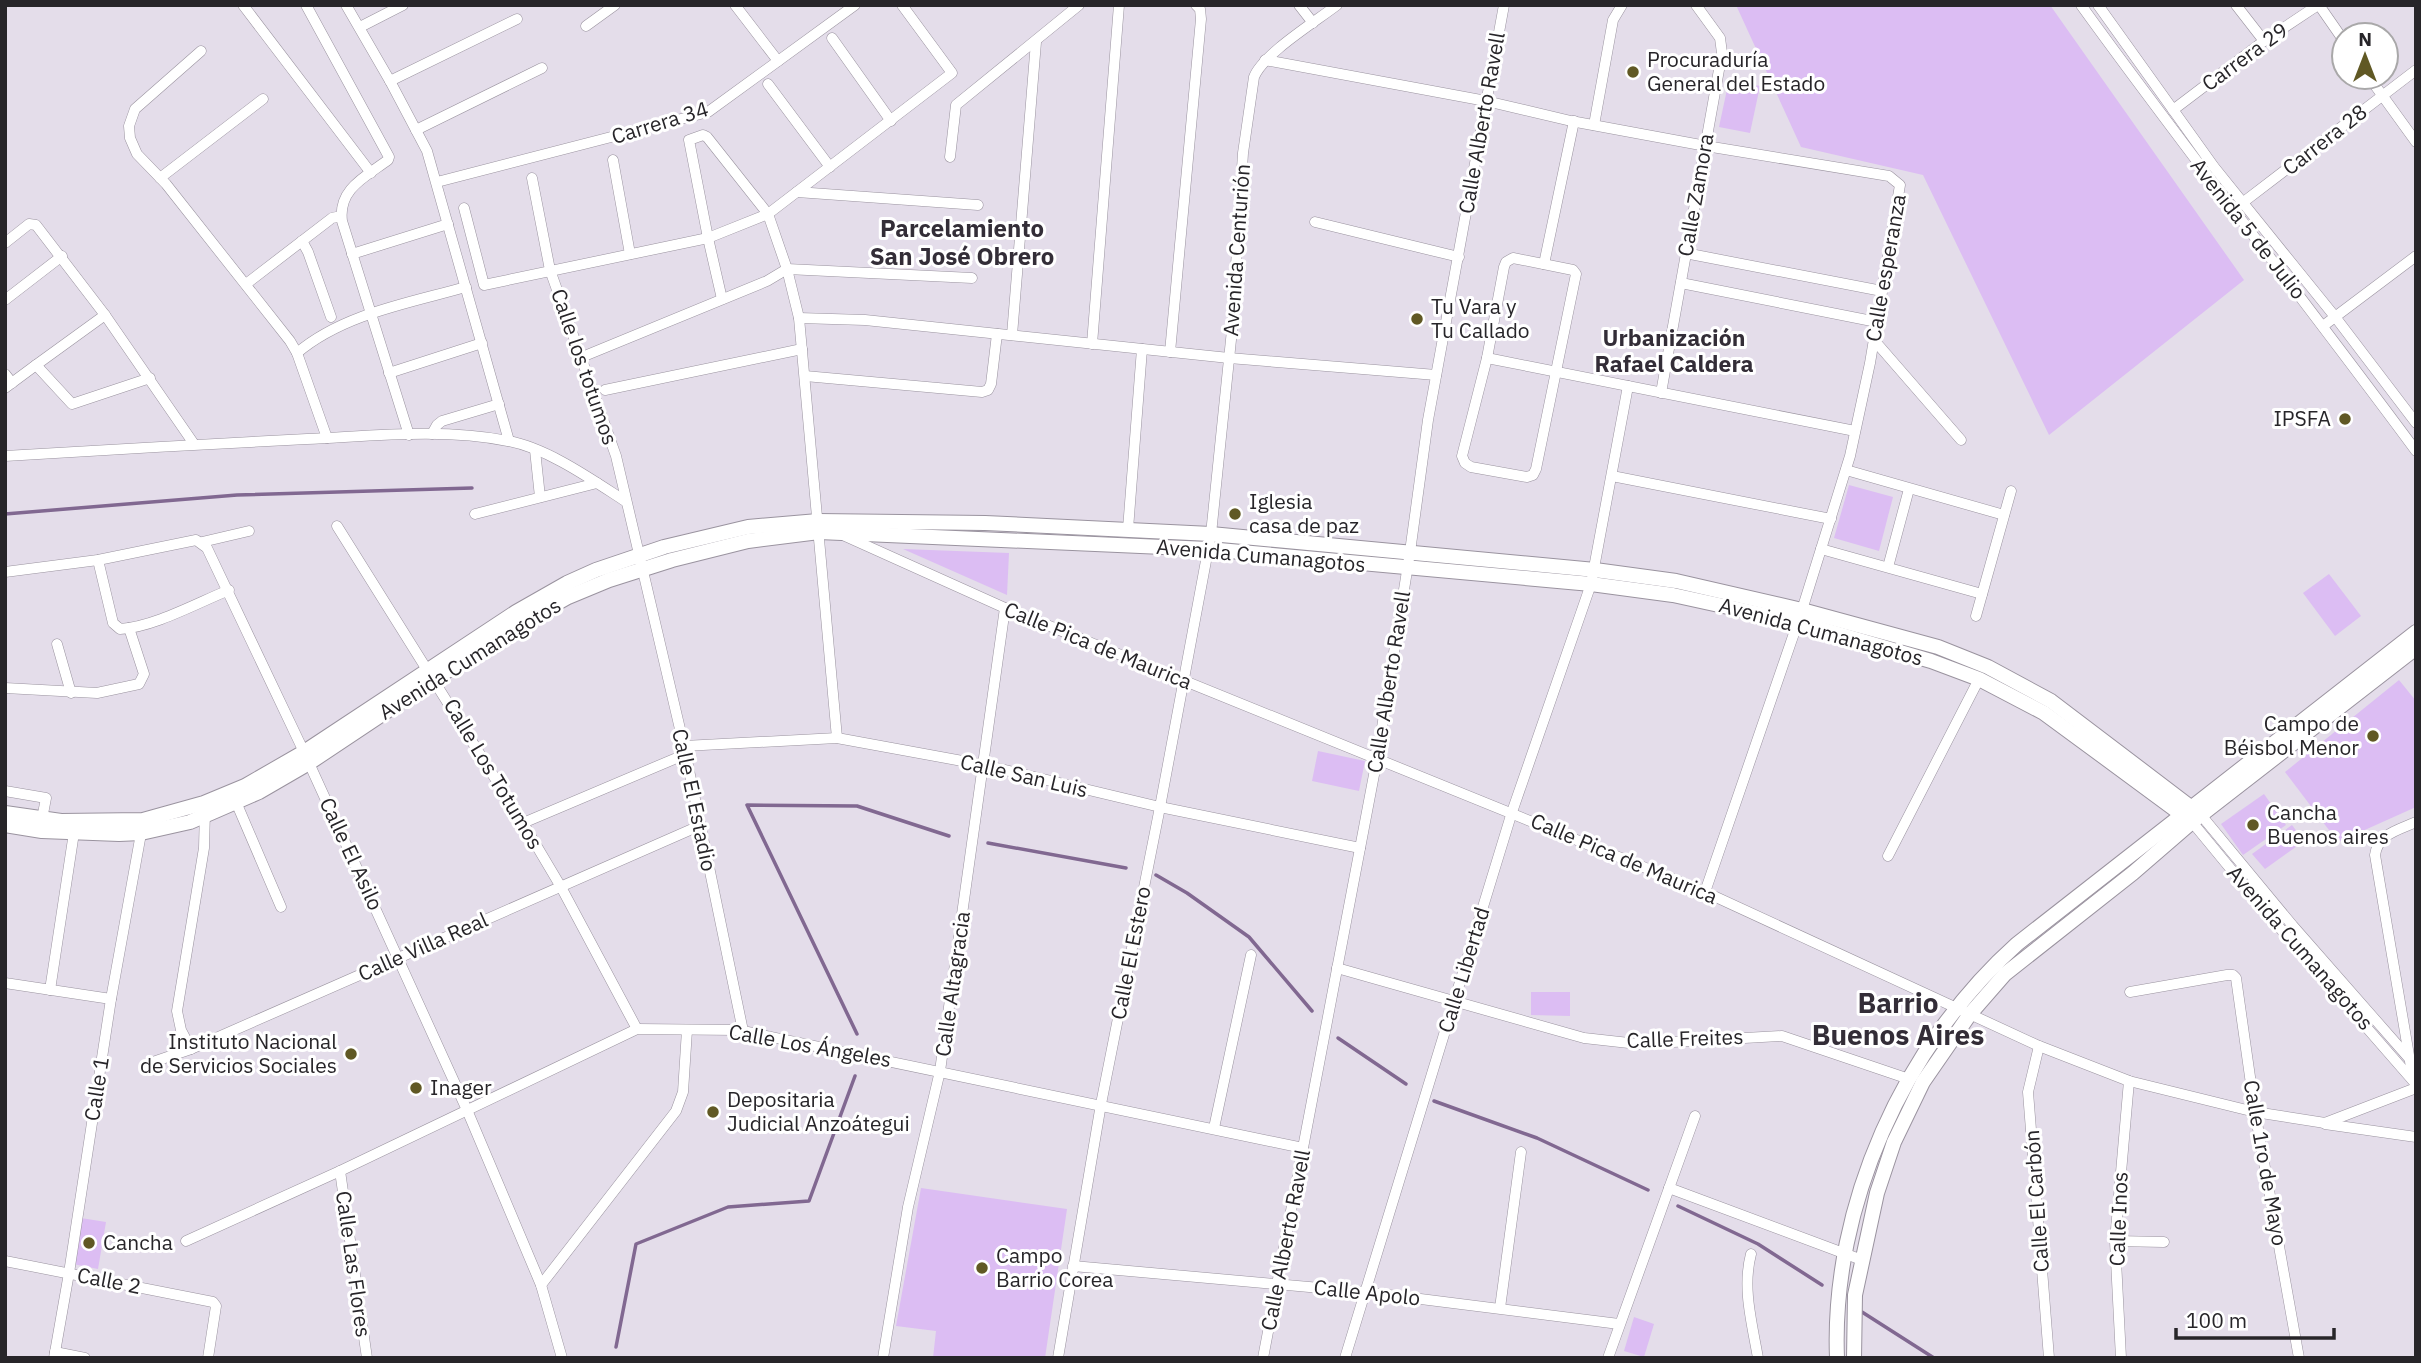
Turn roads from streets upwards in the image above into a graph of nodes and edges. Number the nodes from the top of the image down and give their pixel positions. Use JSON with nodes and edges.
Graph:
{"nodes":[{"id":1,"x":259,"y":5,"type":"edge"},
{"id":2,"x":306,"y":5,"type":"edge"},
{"id":3,"x":346,"y":5,"type":"edge"},
{"id":4,"x":403,"y":5,"type":"edge"},
{"id":5,"x":615,"y":5,"type":"edge"},
{"id":6,"x":735,"y":5,"type":"edge"},
{"id":7,"x":855,"y":5,"type":"edge"},
{"id":8,"x":902,"y":5,"type":"edge"},
{"id":9,"x":1079,"y":5,"type":"edge"},
{"id":10,"x":1119,"y":5,"type":"edge"},
{"id":11,"x":1196,"y":5,"type":"edge"},
{"id":12,"x":1300,"y":5,"type":"edge"},
{"id":13,"x":1337,"y":5,"type":"edge"},
{"id":14,"x":1504,"y":5,"type":"edge"},
{"id":15,"x":1622,"y":5,"type":"edge"},
{"id":16,"x":1696,"y":5,"type":"edge"},
{"id":17,"x":2081,"y":5,"type":"edge"},
{"id":18,"x":2098,"y":5,"type":"edge"},
{"id":19,"x":2236,"y":5,"type":"edge"},
{"id":20,"x":2319,"y":5,"type":"edge"},
{"id":21,"x":246,"y":9,"type":"edge"},
{"id":22,"x":517,"y":19,"type":"dead end"},
{"id":23,"x":2330,"y":21,"type":"edge"},
{"id":24,"x":1313,"y":23,"type":"junction"},
{"id":25,"x":586,"y":26,"type":"dead end"},
{"id":26,"x":360,"y":27,"type":"junction"},
{"id":27,"x":832,"y":38,"type":"dead end"},
{"id":28,"x":1036,"y":41,"type":"junction"},
{"id":29,"x":2264,"y":41,"type":"junction"},
{"id":30,"x":201,"y":51,"type":"dead end"},
{"id":31,"x":2137,"y":59,"type":"junction"},
{"id":32,"x":1265,"y":60,"type":"junction"},
{"id":33,"x":778,"y":61,"type":"junction"},
{"id":34,"x":542,"y":68,"type":"dead end"},
{"id":35,"x":2127,"y":68,"type":"junction"},
{"id":36,"x":2416,"y":70,"type":"edge"},
{"id":37,"x":390,"y":81,"type":"junction"},
{"id":38,"x":768,"y":84,"type":"dead end"},
{"id":39,"x":2379,"y":91,"type":"edge"},
{"id":40,"x":2382,"y":96,"type":"junction"},
{"id":41,"x":263,"y":99,"type":"dead end"},
{"id":42,"x":1486,"y":101,"type":"junction"},
{"id":43,"x":2173,"y":110,"type":"junction"},
{"id":44,"x":891,"y":121,"type":"junction"},
{"id":45,"x":1574,"y":121,"type":"junction"},
{"id":46,"x":1594,"y":125,"type":"junction"},
{"id":47,"x":416,"y":130,"type":"junction"},
{"id":48,"x":2416,"y":142,"type":"edge"},
{"id":49,"x":1706,"y":146,"type":"junction"},
{"id":50,"x":950,"y":157,"type":"dead end"},
{"id":51,"x":613,"y":160,"type":"dead end"},
{"id":52,"x":830,"y":167,"type":"junction"},
{"id":53,"x":371,"y":173,"type":"junction"},
{"id":54,"x":160,"y":178,"type":"junction"},
{"id":55,"x":532,"y":178,"type":"dead end"},
{"id":56,"x":437,"y":182,"type":"junction"},
{"id":57,"x":797,"y":192,"type":"junction"},
{"id":58,"x":978,"y":205,"type":"dead end"},
{"id":59,"x":2238,"y":207,"type":"junction"},
{"id":60,"x":464,"y":208,"type":"dead end"},
{"id":61,"x":768,"y":214,"type":"junction"},
{"id":62,"x":341,"y":216,"type":"junction"},
{"id":63,"x":1315,"y":222,"type":"dead end"},
{"id":64,"x":448,"y":224,"type":"junction"},
{"id":65,"x":708,"y":239,"type":"junction"},
{"id":66,"x":302,"y":242,"type":"junction"},
{"id":67,"x":5,"y":243,"type":"edge"},
{"id":68,"x":1685,"y":253,"type":"junction"},
{"id":69,"x":352,"y":254,"type":"junction"},
{"id":70,"x":630,"y":254,"type":"junction"},
{"id":71,"x":62,"y":256,"type":"junction"},
{"id":72,"x":2416,"y":256,"type":"edge"},
{"id":73,"x":1459,"y":257,"type":"junction"},
{"id":74,"x":1544,"y":264,"type":"junction"},
{"id":75,"x":787,"y":269,"type":"junction"},
{"id":76,"x":550,"y":270,"type":"junction"},
{"id":77,"x":972,"y":278,"type":"dead end"},
{"id":78,"x":1681,"y":283,"type":"junction"},
{"id":79,"x":246,"y":284,"type":"junction"},
{"id":80,"x":466,"y":287,"type":"junction"},
{"id":81,"x":1882,"y":291,"type":"junction"},
{"id":82,"x":722,"y":299,"type":"junction"},
{"id":83,"x":5,"y":300,"type":"edge"},
{"id":84,"x":371,"y":314,"type":"junction"},
{"id":85,"x":105,"y":315,"type":"junction"},
{"id":86,"x":331,"y":317,"type":"dead end"},
{"id":87,"x":799,"y":318,"type":"junction"},
{"id":88,"x":2336,"y":318,"type":"junction"},
{"id":89,"x":1877,"y":322,"type":"junction"},
{"id":90,"x":2323,"y":326,"type":"junction"},
{"id":91,"x":997,"y":334,"type":"junction"},
{"id":92,"x":1012,"y":335,"type":"junction"},
{"id":93,"x":1874,"y":340,"type":"junction"},
{"id":94,"x":482,"y":343,"type":"junction"},
{"id":95,"x":1092,"y":344,"type":"junction"},
{"id":96,"x":802,"y":349,"type":"junction"},
{"id":97,"x":1143,"y":349,"type":"junction"},
{"id":98,"x":1170,"y":352,"type":"junction"},
{"id":99,"x":297,"y":353,"type":"junction"},
{"id":100,"x":582,"y":357,"type":"junction"},
{"id":101,"x":1229,"y":358,"type":"junction"},
{"id":102,"x":1487,"y":358,"type":"junction"},
{"id":103,"x":36,"y":365,"type":"junction"},
{"id":104,"x":1557,"y":372,"type":"junction"},
{"id":105,"x":390,"y":373,"type":"junction"},
{"id":106,"x":1436,"y":375,"type":"junction"},
{"id":107,"x":805,"y":376,"type":"junction"},
{"id":108,"x":149,"y":378,"type":"junction"},
{"id":109,"x":7,"y":382,"type":"edge"},
{"id":110,"x":1628,"y":386,"type":"junction"},
{"id":111,"x":604,"y":390,"type":"dead end"},
{"id":112,"x":1661,"y":393,"type":"junction"},
{"id":113,"x":499,"y":404,"type":"junction"},
{"id":114,"x":2416,"y":424,"type":"edge"},
{"id":115,"x":1855,"y":431,"type":"junction"},
{"id":116,"x":432,"y":434,"type":"junction"},
{"id":117,"x":409,"y":435,"type":"junction"},
{"id":118,"x":327,"y":438,"type":"junction"},
{"id":119,"x":1961,"y":440,"type":"dead end"},
{"id":120,"x":509,"y":441,"type":"junction"},
{"id":121,"x":194,"y":444,"type":"junction"},
{"id":122,"x":535,"y":450,"type":"junction"},
{"id":123,"x":2416,"y":451,"type":"edge"},
{"id":124,"x":5,"y":456,"type":"edge"},
{"id":125,"x":1846,"y":470,"type":"junction"},
{"id":126,"x":1612,"y":476,"type":"junction"},
{"id":127,"x":597,"y":483,"type":"junction"},
{"id":128,"x":1909,"y":489,"type":"junction"},
{"id":129,"x":2011,"y":491,"type":"dead end"},
{"id":130,"x":540,"y":497,"type":"junction"},
{"id":131,"x":625,"y":501,"type":"junction"},
{"id":132,"x":474,"y":514,"type":"dead end"},
{"id":133,"x":2004,"y":515,"type":"junction"},
{"id":134,"x":1831,"y":519,"type":"junction"},
{"id":135,"x":337,"y":526,"type":"dead end"},
{"id":136,"x":818,"y":527,"type":"junction"},
{"id":137,"x":1128,"y":528,"type":"junction"},
{"id":138,"x":249,"y":531,"type":"dead end"},
{"id":139,"x":838,"y":533,"type":"junction"},
{"id":140,"x":1211,"y":534,"type":"junction"},
{"id":141,"x":202,"y":542,"type":"junction"},
{"id":142,"x":1821,"y":549,"type":"junction"},
{"id":143,"x":1208,"y":550,"type":"junction"},
{"id":144,"x":1410,"y":552,"type":"junction"},
{"id":145,"x":638,"y":555,"type":"junction"},
{"id":146,"x":98,"y":560,"type":"junction"},
{"id":147,"x":1888,"y":567,"type":"junction"},
{"id":148,"x":1407,"y":568,"type":"junction"},
{"id":149,"x":643,"y":570,"type":"junction"},
{"id":150,"x":5,"y":572,"type":"edge"},
{"id":151,"x":1593,"y":577,"type":"junction"},
{"id":152,"x":229,"y":590,"type":"junction"},
{"id":153,"x":1982,"y":594,"type":"junction"},
{"id":154,"x":1005,"y":608,"type":"junction"},
{"id":155,"x":1976,"y":615,"type":"dead end"},
{"id":156,"x":1799,"y":616,"type":"junction"},
{"id":157,"x":129,"y":628,"type":"junction"},
{"id":158,"x":2416,"y":632,"type":"edge"},
{"id":159,"x":57,"y":644,"type":"dead end"},
{"id":160,"x":2416,"y":648,"type":"edge"},
{"id":161,"x":431,"y":674,"type":"junction"},
{"id":162,"x":1979,"y":679,"type":"junction"},
{"id":163,"x":1182,"y":680,"type":"junction"},
{"id":164,"x":5,"y":688,"type":"edge"},
{"id":165,"x":71,"y":692,"type":"junction"},
{"id":166,"x":837,"y":738,"type":"junction"},
{"id":167,"x":685,"y":750,"type":"junction"},
{"id":168,"x":307,"y":757,"type":"junction"},
{"id":169,"x":1377,"y":759,"type":"junction"},
{"id":170,"x":984,"y":765,"type":"junction"},
{"id":171,"x":5,"y":791,"type":"edge"},
{"id":172,"x":236,"y":802,"type":"junction"},
{"id":173,"x":1160,"y":807,"type":"junction"},
{"id":174,"x":205,"y":809,"type":"junction"},
{"id":175,"x":1512,"y":812,"type":"junction"},
{"id":176,"x":5,"y":813,"type":"edge"},
{"id":177,"x":2192,"y":814,"type":"junction"},
{"id":178,"x":42,"y":819,"type":"junction"},
{"id":179,"x":2416,"y":822,"type":"edge"},
{"id":180,"x":523,"y":823,"type":"junction"},
{"id":181,"x":5,"y":825,"type":"edge"},
{"id":182,"x":699,"y":826,"type":"junction"},
{"id":183,"x":75,"y":827,"type":"junction"},
{"id":184,"x":142,"y":827,"type":"junction"},
{"id":185,"x":1360,"y":848,"type":"junction"},
{"id":186,"x":1888,"y":856,"type":"dead end"},
{"id":187,"x":561,"y":887,"type":"junction"},
{"id":188,"x":1705,"y":891,"type":"junction"},
{"id":189,"x":281,"y":907,"type":"dead end"},
{"id":190,"x":1251,"y":955,"type":"dead end"},
{"id":191,"x":399,"y":958,"type":"junction"},
{"id":192,"x":1337,"y":968,"type":"junction"},
{"id":193,"x":5,"y":983,"type":"edge"},
{"id":194,"x":50,"y":990,"type":"junction"},
{"id":195,"x":2130,"y":992,"type":"dead end"},
{"id":196,"x":111,"y":999,"type":"junction"},
{"id":197,"x":1454,"y":1002,"type":"junction"},
{"id":198,"x":1956,"y":1008,"type":"junction"},
{"id":199,"x":1970,"y":1014,"type":"junction"},
{"id":200,"x":637,"y":1029,"type":"junction"},
{"id":201,"x":687,"y":1030,"type":"junction"},
{"id":202,"x":743,"y":1031,"type":"junction"},
{"id":203,"x":2039,"y":1046,"type":"junction"},
{"id":204,"x":191,"y":1049,"type":"junction"},
{"id":205,"x":2408,"y":1057,"type":"junction"},
{"id":206,"x":148,"y":1068,"type":"dead end"},
{"id":207,"x":940,"y":1071,"type":"junction"},
{"id":208,"x":1909,"y":1079,"type":"junction"},
{"id":209,"x":2129,"y":1081,"type":"junction"},
{"id":210,"x":2415,"y":1086,"type":"edge"},
{"id":211,"x":1101,"y":1104,"type":"junction"},
{"id":212,"x":467,"y":1110,"type":"junction"},
{"id":213,"x":2255,"y":1112,"type":"junction"},
{"id":214,"x":1695,"y":1116,"type":"dead end"},
{"id":215,"x":2325,"y":1124,"type":"junction"},
{"id":216,"x":1214,"y":1128,"type":"junction"},
{"id":217,"x":2416,"y":1137,"type":"edge"},
{"id":218,"x":1303,"y":1148,"type":"junction"},
{"id":219,"x":1521,"y":1152,"type":"dead end"},
{"id":220,"x":340,"y":1171,"type":"junction"},
{"id":221,"x":1669,"y":1188,"type":"junction"},
{"id":222,"x":186,"y":1241,"type":"dead end"},
{"id":223,"x":2115,"y":1241,"type":"junction"},
{"id":224,"x":2164,"y":1242,"type":"dead end"},
{"id":225,"x":1751,"y":1254,"type":"dead end"},
{"id":226,"x":1846,"y":1255,"type":"junction"},
{"id":227,"x":1862,"y":1260,"type":"junction"},
{"id":228,"x":5,"y":1261,"type":"edge"},
{"id":229,"x":1073,"y":1266,"type":"junction"},
{"id":230,"x":69,"y":1273,"type":"junction"},
{"id":231,"x":541,"y":1284,"type":"junction"},
{"id":232,"x":1278,"y":1284,"type":"junction"},
{"id":233,"x":1365,"y":1292,"type":"junction"},
{"id":234,"x":1500,"y":1308,"type":"junction"},
{"id":235,"x":1619,"y":1324,"type":"junction"},
{"id":236,"x":55,"y":1355,"type":"edge"},
{"id":237,"x":85,"y":1358,"type":"edge"},
{"id":238,"x":208,"y":1358,"type":"edge"},
{"id":239,"x":367,"y":1358,"type":"edge"},
{"id":240,"x":562,"y":1358,"type":"edge"},
{"id":241,"x":883,"y":1358,"type":"edge"},
{"id":242,"x":1058,"y":1358,"type":"edge"},
{"id":243,"x":1263,"y":1358,"type":"edge"},
{"id":244,"x":1345,"y":1358,"type":"edge"},
{"id":245,"x":1608,"y":1358,"type":"edge"},
{"id":246,"x":1758,"y":1358,"type":"edge"},
{"id":247,"x":1837,"y":1358,"type":"edge"},
{"id":248,"x":1854,"y":1358,"type":"edge"},
{"id":249,"x":2049,"y":1358,"type":"edge"},
{"id":250,"x":2121,"y":1358,"type":"edge"},
{"id":251,"x":2299,"y":1358,"type":"edge"}],
"edges":[{"from":1,"to":21,"type":"street"},
{"from":2,"to":53,"type":"street"},
{"from":3,"to":26,"type":"street"},
{"from":4,"to":26,"type":"street"},
{"from":5,"to":25,"type":"street"},
{"from":6,"to":33,"type":"street"},
{"from":7,"to":33,"type":"street","name":"Carrera 34"},
{"from":8,"to":44,"type":"street"},
{"from":9,"to":28,"type":"street"},
{"from":10,"to":95,"type":"street"},
{"from":11,"to":98,"type":"street"},
{"from":12,"to":24,"type":"street"},
{"from":13,"to":24,"type":"street","name":"Avenida Centurión"},
{"from":14,"to":42,"type":"street","name":"Calle Alberto Ravell"},
{"from":15,"to":46,"type":"street"},
{"from":16,"to":49,"type":"street","name":"Calle Zamora"},
{"from":17,"to":35,"type":"street","name":"Avenida 5 de Julio"},
{"from":18,"to":31,"type":"street","name":"Avenida 5 de Julio"},
{"from":19,"to":29,"type":"street"},
{"from":20,"to":23,"type":"street"},
{"from":20,"to":29,"type":"street","name":"Carrera 29"},
{"from":21,"to":53,"type":"street"},
{"from":22,"to":37,"type":"street"},
{"from":24,"to":32,"type":"street","name":"Avenida Centurión"},
{"from":26,"to":37,"type":"street"},
{"from":27,"to":44,"type":"street"},
{"from":28,"to":50,"type":"street"},
{"from":28,"to":92,"type":"street"},
{"from":29,"to":43,"type":"street","name":"Carrera 29"},
{"from":30,"to":54,"type":"street"},
{"from":31,"to":35,"type":"street"},
{"from":31,"to":43,"type":"street","name":"Avenida 5 de Julio"},
{"from":32,"to":42,"type":"street","name":"Calle esperanza"},
{"from":32,"to":101,"type":"street","name":"Avenida Centurión"},
{"from":33,"to":56,"type":"street","name":"Carrera 34"},
{"from":34,"to":47,"type":"street"},
{"from":35,"to":59,"type":"street","name":"Avenida 5 de Julio"},
{"from":36,"to":40,"type":"street","name":"Carrera 28"},
{"from":37,"to":47,"type":"street"},
{"from":38,"to":52,"type":"street"},
{"from":39,"to":40,"type":"street"},
{"from":40,"to":48,"type":"street"},
{"from":40,"to":59,"type":"street","name":"Carrera 28"},
{"from":41,"to":54,"type":"street"},
{"from":42,"to":45,"type":"street","name":"Calle esperanza"},
{"from":42,"to":73,"type":"street","name":"Calle Alberto Ravell"},
{"from":43,"to":59,"type":"street","name":"Avenida 5 de Julio"},
{"from":44,"to":52,"type":"street"},
{"from":45,"to":46,"type":"street","name":"Calle esperanza"},
{"from":45,"to":74,"type":"street"},
{"from":46,"to":49,"type":"street","name":"Calle esperanza"},
{"from":47,"to":56,"type":"street"},
{"from":49,"to":68,"type":"street","name":"Calle Zamora"},
{"from":49,"to":81,"type":"street","name":"Calle esperanza"},
{"from":51,"to":70,"type":"street"},
{"from":52,"to":57,"type":"street"},
{"from":53,"to":62,"type":"street"},
{"from":54,"to":79,"type":"street"},
{"from":55,"to":76,"type":"street","name":"Calle los totumos"},
{"from":56,"to":64,"type":"street"},
{"from":57,"to":58,"type":"street"},
{"from":57,"to":61,"type":"street"},
{"from":59,"to":88,"type":"street","name":"Avenida 5 de Julio"},
{"from":59,"to":90,"type":"street","name":"Avenida 5 de Julio"},
{"from":60,"to":76,"type":"street"},
{"from":61,"to":65,"type":"street"},
{"from":61,"to":65,"type":"street"},
{"from":61,"to":75,"type":"street"},
{"from":62,"to":66,"type":"street"},
{"from":62,"to":69,"type":"street"},
{"from":63,"to":73,"type":"street"},
{"from":64,"to":69,"type":"street"},
{"from":64,"to":80,"type":"street"},
{"from":65,"to":70,"type":"street"},
{"from":65,"to":82,"type":"street"},
{"from":66,"to":79,"type":"street"},
{"from":66,"to":86,"type":"street"},
{"from":67,"to":71,"type":"street"},
{"from":68,"to":78,"type":"street","name":"Calle Zamora"},
{"from":68,"to":81,"type":"street"},
{"from":69,"to":84,"type":"street"},
{"from":70,"to":76,"type":"street"},
{"from":71,"to":83,"type":"street"},
{"from":71,"to":85,"type":"street"},
{"from":72,"to":88,"type":"street"},
{"from":73,"to":106,"type":"street","name":"Calle Alberto Ravell"},
{"from":74,"to":102,"type":"street"},
{"from":74,"to":104,"type":"street"},
{"from":75,"to":77,"type":"street"},
{"from":75,"to":82,"type":"street"},
{"from":75,"to":87,"type":"street"},
{"from":76,"to":100,"type":"street","name":"Calle los totumos"},
{"from":78,"to":89,"type":"street"},
{"from":78,"to":112,"type":"street","name":"Calle Zamora"},
{"from":79,"to":99,"type":"street"},
{"from":80,"to":84,"type":"street"},
{"from":80,"to":94,"type":"street"},
{"from":81,"to":89,"type":"street","name":"Calle esperanza"},
{"from":82,"to":100,"type":"street"},
{"from":84,"to":99,"type":"street"},
{"from":84,"to":105,"type":"street"},
{"from":85,"to":103,"type":"street"},
{"from":85,"to":108,"type":"street"},
{"from":87,"to":91,"type":"street"},
{"from":87,"to":96,"type":"street"},
{"from":88,"to":90,"type":"street"},
{"from":88,"to":114,"type":"street","name":"Avenida 5 de Julio"},
{"from":89,"to":93,"type":"street","name":"Calle esperanza"},
{"from":90,"to":123,"type":"street","name":"Avenida 5 de Julio"},
{"from":91,"to":92,"type":"street"},
{"from":91,"to":107,"type":"street"},
{"from":92,"to":95,"type":"street"},
{"from":93,"to":115,"type":"street","name":"Calle esperanza"},
{"from":93,"to":119,"type":"street"},
{"from":94,"to":105,"type":"street"},
{"from":94,"to":113,"type":"street"},
{"from":95,"to":97,"type":"street"},
{"from":96,"to":107,"type":"street"},
{"from":96,"to":111,"type":"street"},
{"from":97,"to":98,"type":"street"},
{"from":97,"to":137,"type":"street"},
{"from":98,"to":101,"type":"street"},
{"from":99,"to":118,"type":"street"},
{"from":100,"to":131,"type":"street","name":"Calle los totumos"},
{"from":101,"to":106,"type":"street"},
{"from":101,"to":140,"type":"street","name":"Avenida Centurión"},
{"from":102,"to":104,"type":"street"},
{"from":102,"to":104,"type":"street"},
{"from":103,"to":108,"type":"street"},
{"from":103,"to":109,"type":"street"},
{"from":104,"to":110,"type":"street"},
{"from":105,"to":117,"type":"street"},
{"from":106,"to":144,"type":"street","name":"Calle Alberto Ravell"},
{"from":107,"to":136,"type":"street"},
{"from":108,"to":121,"type":"street"},
{"from":110,"to":112,"type":"street"},
{"from":110,"to":126,"type":"street","name":"Calle Libertad"},
{"from":112,"to":115,"type":"street"},
{"from":113,"to":116,"type":"street"},
{"from":113,"to":120,"type":"street"},
{"from":115,"to":125,"type":"street","name":"Calle esperanza"},
{"from":116,"to":117,"type":"street"},
{"from":116,"to":120,"type":"street"},
{"from":117,"to":118,"type":"street"},
{"from":118,"to":121,"type":"street"},
{"from":120,"to":122,"type":"street"},
{"from":121,"to":124,"type":"street"},
{"from":122,"to":127,"type":"street"},
{"from":122,"to":130,"type":"street"},
{"from":125,"to":128,"type":"street"},
{"from":125,"to":134,"type":"street","name":"Calle esperanza"},
{"from":126,"to":134,"type":"street"},
{"from":126,"to":151,"type":"street","name":"Calle Libertad"},
{"from":127,"to":130,"type":"street"},
{"from":127,"to":131,"type":"street"},
{"from":128,"to":133,"type":"street"},
{"from":128,"to":147,"type":"street"},
{"from":129,"to":133,"type":"street"},
{"from":130,"to":132,"type":"street"},
{"from":131,"to":145,"type":"street","name":"Calle los totumos"},
{"from":133,"to":153,"type":"street"},
{"from":134,"to":142,"type":"street","name":"Calle esperanza"},
{"from":135,"to":161,"type":"street","name":"Calle Los Totumos"},
{"from":136,"to":137,"type":"street","name":"Avenida Cumanagotos"},
{"from":136,"to":139,"type":"street","name":"Avenida Cumanagotos"},
{"from":136,"to":145,"type":"street","name":"Avenida Cumanagotos"},
{"from":136,"to":149,"type":"street","name":"Avenida Cumanagotos"},
{"from":136,"to":166,"type":"street"},
{"from":137,"to":140,"type":"street","name":"Avenida Cumanagotos"},
{"from":138,"to":141,"type":"street"},
{"from":139,"to":143,"type":"street","name":"Avenida Cumanagotos"},
{"from":139,"to":154,"type":"street","name":"Calle Pica de Maurica"},
{"from":140,"to":143,"type":"street","name":"Avenida Centurión"},
{"from":140,"to":144,"type":"street","name":"Avenida Cumanagotos"},
{"from":141,"to":146,"type":"street"},
{"from":141,"to":152,"type":"street","name":"Calle El Asilo"},
{"from":142,"to":147,"type":"street"},
{"from":142,"to":156,"type":"street","name":"Calle esperanza"},
{"from":143,"to":148,"type":"street","name":"Avenida Cumanagotos"},
{"from":143,"to":163,"type":"street","name":"Calle El Estero"},
{"from":144,"to":148,"type":"street","name":"Calle Alberto Ravell"},
{"from":144,"to":151,"type":"street","name":"Avenida Cumanagotos"},
{"from":145,"to":149,"type":"street","name":"Calle El Estadio"},
{"from":145,"to":161,"type":"street","name":"Avenida Cumanagotos"},
{"from":146,"to":150,"type":"street"},
{"from":146,"to":157,"type":"street"},
{"from":147,"to":153,"type":"street"},
{"from":148,"to":151,"type":"street","name":"Avenida Cumanagotos"},
{"from":148,"to":169,"type":"street","name":"Calle Alberto Ravell"},
{"from":149,"to":161,"type":"street","name":"Avenida Cumanagotos"},
{"from":149,"to":167,"type":"street","name":"Calle El Estadio"},
{"from":151,"to":156,"type":"street","name":"Avenida Cumanagotos"},
{"from":151,"to":175,"type":"street","name":"Calle Libertad"},
{"from":152,"to":157,"type":"street"},
{"from":152,"to":168,"type":"street","name":"Calle El Asilo"},
{"from":153,"to":155,"type":"street"},
{"from":154,"to":163,"type":"street","name":"Calle Pica de Maurica"},
{"from":154,"to":170,"type":"street","name":"Calle Altagracia"},
{"from":156,"to":162,"type":"street","name":"Avenida Cumanagotos"},
{"from":156,"to":177,"type":"street","name":"Avenida Cumanagotos"},
{"from":156,"to":188,"type":"street","name":"Calle esperanza"},
{"from":157,"to":165,"type":"street"},
{"from":158,"to":177,"type":"street"},
{"from":159,"to":165,"type":"street"},
{"from":160,"to":177,"type":"street"},
{"from":161,"to":168,"type":"street","name":"Avenida Cumanagotos"},
{"from":161,"to":180,"type":"street","name":"Calle Los Totumos"},
{"from":162,"to":177,"type":"street","name":"Avenida Cumanagotos"},
{"from":162,"to":186,"type":"street"},
{"from":163,"to":169,"type":"street","name":"Calle Pica de Maurica"},
{"from":163,"to":173,"type":"street","name":"Calle El Estero"},
{"from":164,"to":165,"type":"street"},
{"from":166,"to":167,"type":"street","name":"Calle San Luis"},
{"from":166,"to":170,"type":"street","name":"Calle San Luis"},
{"from":167,"to":180,"type":"street","name":"Calle San Luis"},
{"from":167,"to":182,"type":"street","name":"Calle El Estadio"},
{"from":168,"to":172,"type":"street","name":"Avenida Cumanagotos"},
{"from":168,"to":174,"type":"street","name":"Avenida Cumanagotos"},
{"from":168,"to":191,"type":"street","name":"Calle El Asilo"},
{"from":169,"to":175,"type":"street","name":"Calle Pica de Maurica"},
{"from":169,"to":185,"type":"street","name":"Calle Alberto Ravell"},
{"from":170,"to":173,"type":"street","name":"Calle San Luis"},
{"from":170,"to":207,"type":"street","name":"Calle Altagracia"},
{"from":171,"to":178,"type":"street"},
{"from":172,"to":174,"type":"street","name":"Avenida Cumanagotos"},
{"from":172,"to":189,"type":"street"},
{"from":173,"to":185,"type":"street","name":"Calle San Luis"},
{"from":173,"to":211,"type":"street","name":"Calle El Estero"},
{"from":174,"to":184,"type":"street","name":"Avenida Cumanagotos"},
{"from":174,"to":204,"type":"street"},
{"from":175,"to":188,"type":"street","name":"Calle Pica de Maurica"},
{"from":175,"to":197,"type":"street","name":"Calle Libertad"},
{"from":176,"to":178,"type":"street","name":"Avenida Cumanagotos"},
{"from":177,"to":198,"type":"street"},
{"from":177,"to":199,"type":"street"},
{"from":177,"to":205,"type":"street","name":"Avenida Cumanagotos"},
{"from":177,"to":210,"type":"street","name":"Avenida Cumanagotos"},
{"from":178,"to":183,"type":"street","name":"Avenida Cumanagotos"},
{"from":179,"to":205,"type":"street"},
{"from":180,"to":187,"type":"street","name":"Calle Los Totumos"},
{"from":181,"to":183,"type":"street","name":"Avenida Cumanagotos"},
{"from":182,"to":187,"type":"street","name":"Calle Villa Real"},
{"from":182,"to":202,"type":"street","name":"Calle El Estadio"},
{"from":183,"to":184,"type":"street","name":"Avenida Cumanagotos"},
{"from":183,"to":194,"type":"street"},
{"from":184,"to":196,"type":"street","name":"Calle 1"},
{"from":185,"to":192,"type":"street","name":"Calle Alberto Ravell"},
{"from":187,"to":191,"type":"street","name":"Calle Villa Real"},
{"from":187,"to":200,"type":"street","name":"Calle Los Totumos"},
{"from":188,"to":198,"type":"street","name":"Calle Pica de Maurica"},
{"from":190,"to":216,"type":"street"},
{"from":191,"to":204,"type":"street","name":"Calle Villa Real"},
{"from":191,"to":212,"type":"street","name":"Calle El Asilo"},
{"from":192,"to":197,"type":"street","name":"Calle Freites"},
{"from":192,"to":218,"type":"street","name":"Calle Alberto Ravell"},
{"from":193,"to":194,"type":"street"},
{"from":194,"to":196,"type":"street"},
{"from":195,"to":213,"type":"street","name":"Calle 1ro de Mayo"},
{"from":196,"to":230,"type":"street","name":"Calle 1"},
{"from":197,"to":208,"type":"street","name":"Calle Freites"},
{"from":197,"to":233,"type":"street","name":"Calle Libertad"},
{"from":198,"to":199,"type":"street","name":"Calle Pica de Maurica"},
{"from":198,"to":208,"type":"street"},
{"from":199,"to":203,"type":"street","name":"Calle Pica de Maurica"},
{"from":199,"to":227,"type":"street"},
{"from":200,"to":201,"type":"street","name":"Calle Los Ángeles"},
{"from":200,"to":212,"type":"street","name":"Calle Los Ángeles"},
{"from":201,"to":202,"type":"street","name":"Calle Los Ángeles"},
{"from":201,"to":231,"type":"street"},
{"from":202,"to":207,"type":"street","name":"Calle Los Ángeles"},
{"from":203,"to":209,"type":"street","name":"Calle Pica de Maurica"},
{"from":203,"to":249,"type":"street","name":"Calle El Carbón"},
{"from":204,"to":206,"type":"street","name":"Calle Villa Real"},
{"from":205,"to":210,"type":"street"},
{"from":207,"to":211,"type":"street","name":"Calle Los Ángeles"},
{"from":207,"to":241,"type":"street","name":"Calle Altagracia"},
{"from":208,"to":226,"type":"street"},
{"from":209,"to":213,"type":"street","name":"Calle Pica de Maurica"},
{"from":209,"to":223,"type":"street","name":"Calle Inos"},
{"from":210,"to":215,"type":"street"},
{"from":211,"to":216,"type":"street","name":"Calle Los Ángeles"},
{"from":211,"to":229,"type":"street","name":"Calle El Estero"},
{"from":212,"to":220,"type":"street","name":"Calle Los Ángeles"},
{"from":212,"to":231,"type":"street","name":"Calle El Asilo"},
{"from":213,"to":215,"type":"street","name":"Calle Pica de Maurica"},
{"from":213,"to":251,"type":"street","name":"Calle 1ro de Mayo"},
{"from":214,"to":221,"type":"street"},
{"from":215,"to":217,"type":"street","name":"Calle Pica de Maurica"},
{"from":216,"to":218,"type":"street","name":"Calle Los Ángeles"},
{"from":218,"to":232,"type":"street","name":"Calle Alberto Ravell"},
{"from":219,"to":234,"type":"street"},
{"from":220,"to":222,"type":"street","name":"Calle Los Ángeles"},
{"from":220,"to":239,"type":"street","name":"Calle Las Flores"},
{"from":221,"to":226,"type":"street"},
{"from":221,"to":235,"type":"street"},
{"from":223,"to":224,"type":"street"},
{"from":223,"to":250,"type":"street","name":"Calle Inos"},
{"from":225,"to":246,"type":"street"},
{"from":226,"to":227,"type":"street"},
{"from":226,"to":247,"type":"street"},
{"from":227,"to":248,"type":"street"},
{"from":228,"to":230,"type":"street","name":"Calle 2"},
{"from":229,"to":232,"type":"street","name":"Calle Apolo"},
{"from":229,"to":242,"type":"street","name":"Calle El Estero"},
{"from":230,"to":236,"type":"street","name":"Calle 1"},
{"from":230,"to":238,"type":"street","name":"Calle 2"},
{"from":231,"to":240,"type":"street","name":"Calle El Asilo"},
{"from":232,"to":233,"type":"street","name":"Calle Apolo"},
{"from":232,"to":243,"type":"street","name":"Calle Alberto Ravell"},
{"from":233,"to":234,"type":"street","name":"Calle Apolo"},
{"from":233,"to":244,"type":"street","name":"Calle Libertad"},
{"from":234,"to":235,"type":"street","name":"Calle Apolo"},
{"from":235,"to":245,"type":"street"},
{"from":236,"to":237,"type":"street"}]}
